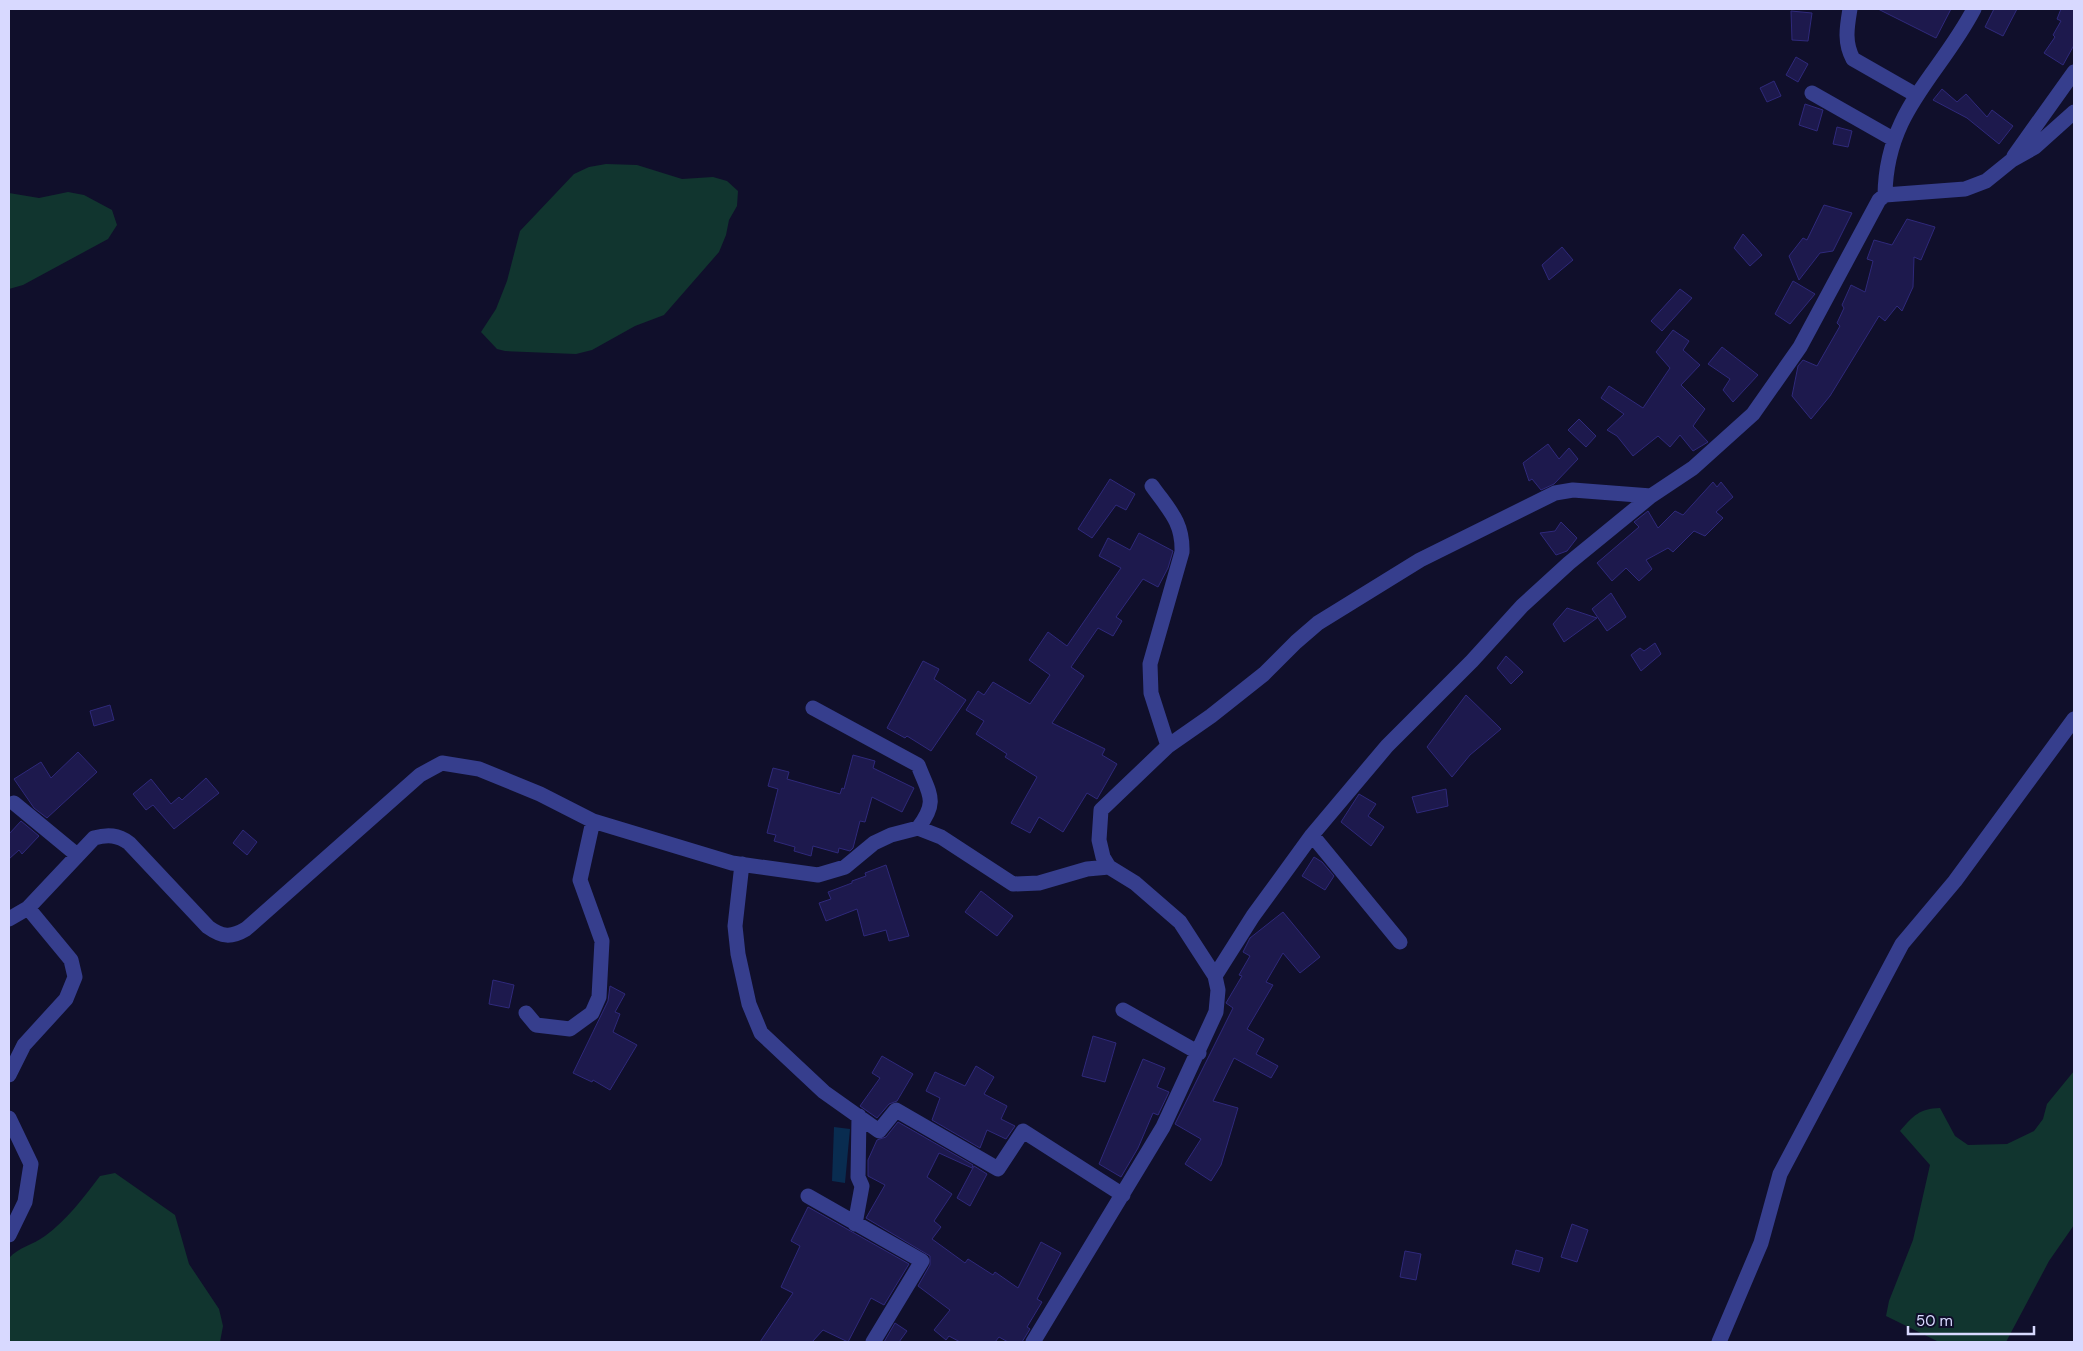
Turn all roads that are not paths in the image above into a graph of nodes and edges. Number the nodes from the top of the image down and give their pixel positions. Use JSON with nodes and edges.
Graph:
{"nodes":[{"id":1,"x":1850,"y":9,"type":"edge"},
{"id":2,"x":1974,"y":9,"type":"edge"},
{"id":3,"x":2074,"y":72,"type":"edge"},
{"id":4,"x":1812,"y":93,"type":"dead end"},
{"id":5,"x":1916,"y":95,"type":"junction"},
{"id":6,"x":2074,"y":112,"type":"edge"},
{"id":7,"x":1893,"y":139,"type":"junction"},
{"id":8,"x":2012,"y":160,"type":"junction"},
{"id":9,"x":1885,"y":195,"type":"junction"},
{"id":10,"x":1152,"y":486,"type":"dead end"},
{"id":11,"x":1651,"y":496,"type":"junction"},
{"id":12,"x":813,"y":708,"type":"dead end"},
{"id":13,"x":2074,"y":719,"type":"edge"},
{"id":14,"x":1168,"y":746,"type":"junction"},
{"id":15,"x":14,"y":803,"type":"dead end"},
{"id":16,"x":593,"y":821,"type":"junction"},
{"id":17,"x":918,"y":828,"type":"junction"},
{"id":18,"x":1312,"y":835,"type":"junction"},
{"id":19,"x":77,"y":855,"type":"junction"},
{"id":20,"x":742,"y":864,"type":"junction"},
{"id":21,"x":1110,"y":867,"type":"junction"},
{"id":22,"x":28,"y":908,"type":"junction"},
{"id":23,"x":9,"y":919,"type":"edge"},
{"id":24,"x":1400,"y":942,"type":"dead end"},
{"id":25,"x":1215,"y":976,"type":"junction"},
{"id":26,"x":1123,"y":1010,"type":"dead end"},
{"id":27,"x":526,"y":1013,"type":"dead end"},
{"id":28,"x":1199,"y":1053,"type":"junction"},
{"id":29,"x":9,"y":1074,"type":"edge"},
{"id":30,"x":859,"y":1116,"type":"junction"},
{"id":31,"x":9,"y":1118,"type":"edge"},
{"id":32,"x":1122,"y":1195,"type":"junction"},
{"id":33,"x":808,"y":1196,"type":"dead end"},
{"id":34,"x":856,"y":1224,"type":"junction"},
{"id":35,"x":9,"y":1235,"type":"edge"},
{"id":36,"x":873,"y":1342,"type":"edge"},
{"id":37,"x":1033,"y":1342,"type":"edge"},
{"id":38,"x":1719,"y":1342,"type":"edge"}],
"edges":[{"from":1,"to":5,"type":"street"},
{"from":2,"to":5,"type":"street"},
{"from":3,"to":8,"type":"street"},
{"from":4,"to":7,"type":"street"},
{"from":5,"to":7,"type":"street"},
{"from":6,"to":8,"type":"street"},
{"from":7,"to":9,"type":"street"},
{"from":8,"to":9,"type":"street"},
{"from":9,"to":11,"type":"street"},
{"from":10,"to":14,"type":"street"},
{"from":11,"to":14,"type":"street"},
{"from":11,"to":18,"type":"street"},
{"from":12,"to":17,"type":"street"},
{"from":13,"to":38,"type":"street"},
{"from":14,"to":21,"type":"street"},
{"from":15,"to":19,"type":"street"},
{"from":16,"to":19,"type":"street"},
{"from":16,"to":20,"type":"street"},
{"from":16,"to":27,"type":"street"},
{"from":17,"to":20,"type":"street"},
{"from":17,"to":21,"type":"street"},
{"from":18,"to":24,"type":"street"},
{"from":18,"to":25,"type":"street"},
{"from":19,"to":22,"type":"street"},
{"from":20,"to":30,"type":"street"},
{"from":21,"to":25,"type":"street"},
{"from":22,"to":23,"type":"street"},
{"from":22,"to":29,"type":"street"},
{"from":25,"to":28,"type":"street"},
{"from":26,"to":28,"type":"street"},
{"from":28,"to":32,"type":"street"},
{"from":30,"to":32,"type":"street"},
{"from":30,"to":34,"type":"street"},
{"from":31,"to":35,"type":"street"},
{"from":32,"to":37,"type":"street"},
{"from":33,"to":34,"type":"street"},
{"from":34,"to":36,"type":"street"}]}
